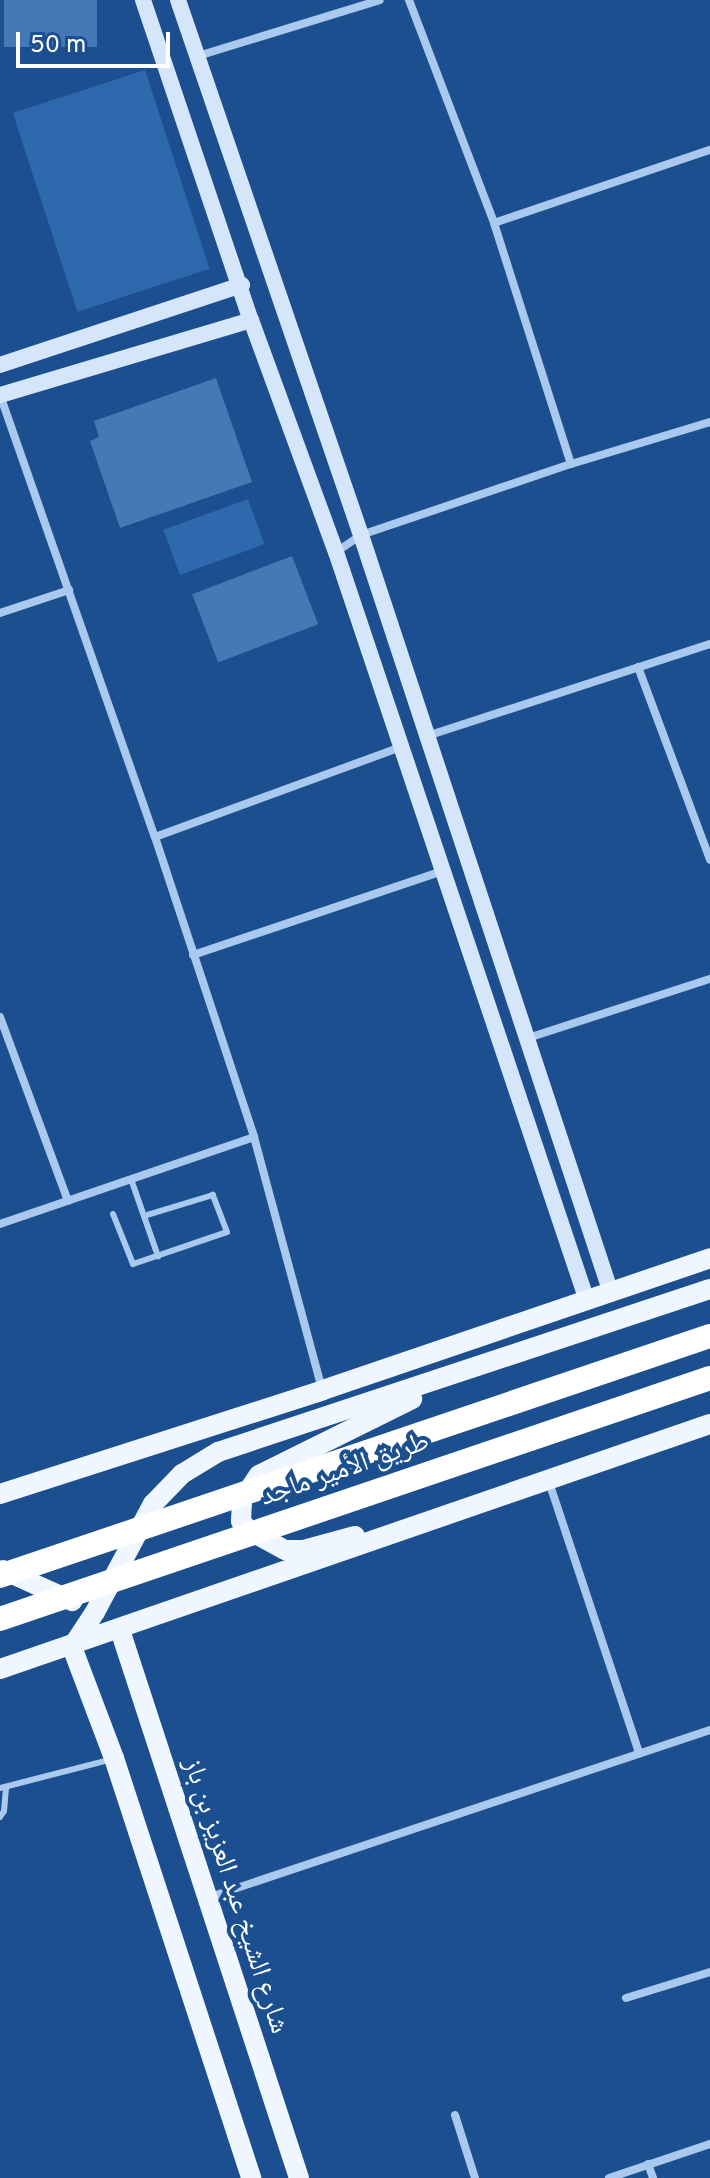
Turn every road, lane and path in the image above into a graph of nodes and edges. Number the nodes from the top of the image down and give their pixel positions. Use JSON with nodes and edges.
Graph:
{"nodes":[{"id":1,"x":143,"y":0,"type":"edge"},
{"id":2,"x":178,"y":0,"type":"edge"},
{"id":3,"x":380,"y":0,"type":"edge"},
{"id":4,"x":409,"y":0,"type":"edge"},
{"id":5,"x":197,"y":57,"type":"junction"},
{"id":6,"x":710,"y":150,"type":"edge"},
{"id":7,"x":494,"y":223,"type":"junction"},
{"id":8,"x":242,"y":285,"type":"junction"},
{"id":9,"x":251,"y":320,"type":"junction"},
{"id":10,"x":0,"y":365,"type":"edge"},
{"id":11,"x":0,"y":395,"type":"edge"},
{"id":12,"x":710,"y":422,"type":"edge"},
{"id":13,"x":571,"y":464,"type":"junction"},
{"id":14,"x":361,"y":535,"type":"junction"},
{"id":15,"x":336,"y":552,"type":"junction"},
{"id":16,"x":69,"y":590,"type":"junction"},
{"id":17,"x":0,"y":613,"type":"edge"},
{"id":18,"x":710,"y":644,"type":"edge"},
{"id":19,"x":638,"y":667,"type":"junction"},
{"id":20,"x":426,"y":737,"type":"junction"},
{"id":21,"x":401,"y":747,"type":"junction"},
{"id":22,"x":155,"y":837,"type":"junction"},
{"id":23,"x":710,"y":860,"type":"edge"},
{"id":24,"x":443,"y":871,"type":"junction"},
{"id":25,"x":193,"y":955,"type":"junction"},
{"id":26,"x":710,"y":979,"type":"edge"},
{"id":27,"x":0,"y":1020,"type":"edge"},
{"id":28,"x":528,"y":1038,"type":"junction"},
{"id":29,"x":254,"y":1137,"type":"junction"},
{"id":30,"x":131,"y":1179,"type":"junction"},
{"id":31,"x":68,"y":1201,"type":"junction"},
{"id":32,"x":113,"y":1214,"type":"dead end"},
{"id":33,"x":144,"y":1216,"type":"junction"},
{"id":34,"x":0,"y":1224,"type":"edge"},
{"id":35,"x":158,"y":1256,"type":"junction"},
{"id":36,"x":710,"y":1258,"type":"edge"},
{"id":37,"x":710,"y":1289,"type":"edge"},
{"id":38,"x":610,"y":1290,"type":"junction"},
{"id":39,"x":587,"y":1301,"type":"junction"},
{"id":40,"x":710,"y":1336,"type":"edge"},
{"id":41,"x":480,"y":1365,"type":"junction"},
{"id":42,"x":710,"y":1378,"type":"edge"},
{"id":43,"x":323,"y":1390,"type":"junction"},
{"id":44,"x":710,"y":1424,"type":"edge"},
{"id":45,"x":548,"y":1482,"type":"junction"},
{"id":46,"x":524,"y":1490,"type":"junction"},
{"id":47,"x":0,"y":1494,"type":"edge"},
{"id":48,"x":0,"y":1569,"type":"edge"},
{"id":49,"x":0,"y":1577,"type":"edge"},
{"id":50,"x":34,"y":1583,"type":"junction"},
{"id":51,"x":95,"y":1612,"type":"junction"},
{"id":52,"x":0,"y":1619,"type":"edge"},
{"id":53,"x":120,"y":1630,"type":"junction"},
{"id":54,"x":72,"y":1647,"type":"junction"},
{"id":55,"x":0,"y":1669,"type":"edge"},
{"id":56,"x":710,"y":1730,"type":"edge"},
{"id":57,"x":639,"y":1753,"type":"junction"},
{"id":58,"x":114,"y":1758,"type":"junction"},
{"id":59,"x":3,"y":1788,"type":"edge"},
{"id":60,"x":0,"y":1817,"type":"edge"},
{"id":61,"x":205,"y":1899,"type":"junction"},
{"id":62,"x":710,"y":1972,"type":"edge"},
{"id":63,"x":626,"y":1998,"type":"dead end"},
{"id":64,"x":455,"y":2115,"type":"dead end"},
{"id":65,"x":710,"y":2144,"type":"edge"},
{"id":66,"x":648,"y":2164,"type":"junction"},
{"id":67,"x":251,"y":2178,"type":"edge"},
{"id":68,"x":299,"y":2178,"type":"edge"},
{"id":69,"x":475,"y":2178,"type":"edge"},
{"id":70,"x":609,"y":2178,"type":"edge"},
{"id":71,"x":653,"y":2178,"type":"edge"}],
"edges":[{"from":1,"to":8,"type":"street"},
{"from":2,"to":5,"type":"street"},
{"from":3,"to":5,"type":"street"},
{"from":4,"to":7,"type":"street"},
{"from":5,"to":14,"type":"street"},
{"from":6,"to":7,"type":"street"},
{"from":7,"to":13,"type":"street"},
{"from":8,"to":9,"type":"street"},
{"from":8,"to":10,"type":"street"},
{"from":9,"to":11,"type":"street"},
{"from":9,"to":15,"type":"street"},
{"from":11,"to":16,"type":"street"},
{"from":12,"to":13,"type":"street"},
{"from":13,"to":14,"type":"street"},
{"from":14,"to":15,"type":"street"},
{"from":14,"to":20,"type":"street"},
{"from":15,"to":21,"type":"street"},
{"from":16,"to":17,"type":"street"},
{"from":16,"to":22,"type":"street"},
{"from":18,"to":19,"type":"street"},
{"from":19,"to":20,"type":"street"},
{"from":19,"to":23,"type":"street"},
{"from":20,"to":28,"type":"street"},
{"from":21,"to":22,"type":"street"},
{"from":21,"to":24,"type":"street"},
{"from":22,"to":25,"type":"street"},
{"from":24,"to":25,"type":"street"},
{"from":24,"to":39,"type":"street"},
{"from":25,"to":29,"type":"street"},
{"from":26,"to":28,"type":"street"},
{"from":27,"to":31,"type":"street"},
{"from":28,"to":38,"type":"street"},
{"from":29,"to":30,"type":"street"},
{"from":29,"to":43,"type":"street"},
{"from":30,"to":31,"type":"street"},
{"from":30,"to":33,"type":"lane"},
{"from":31,"to":34,"type":"street"},
{"from":32,"to":35,"type":"lane"},
{"from":33,"to":35,"type":"lane"},
{"from":33,"to":35,"type":"lane"},
{"from":36,"to":38,"type":"main road"},
{"from":37,"to":41,"type":"main road"},
{"from":38,"to":39,"type":"main road"},
{"from":39,"to":43,"type":"main road"},
{"from":40,"to":49,"type":"highway","name":"طريق الأمير ماجد","bridge":true},
{"from":41,"to":46,"type":"main road"},
{"from":41,"to":51,"type":"main road"},
{"from":42,"to":52,"type":"highway","name":"طريق الأمير ماجد","bridge":true},
{"from":43,"to":47,"type":"main road"},
{"from":44,"to":45,"type":"main road"},
{"from":45,"to":46,"type":"main road"},
{"from":45,"to":57,"type":"street"},
{"from":46,"to":53,"type":"main road"},
{"from":48,"to":50,"type":"main road"},
{"from":49,"to":50,"type":"main road"},
{"from":50,"to":51,"type":"main road"},
{"from":51,"to":53,"type":"main road"},
{"from":51,"to":54,"type":"main road"},
{"from":53,"to":54,"type":"main road"},
{"from":53,"to":61,"type":"main road","name":"شارع الشيخ عبد العزيز بن باز"},
{"from":54,"to":55,"type":"main road"},
{"from":54,"to":58,"type":"main road"},
{"from":56,"to":57,"type":"street"},
{"from":57,"to":61,"type":"street"},
{"from":58,"to":59,"type":"lane"},
{"from":58,"to":67,"type":"main road"},
{"from":59,"to":60,"type":"lane"},
{"from":61,"to":68,"type":"main road","name":"شارع الشيخ عبد العزيز بن باز"},
{"from":62,"to":63,"type":"street"},
{"from":64,"to":69,"type":"street"},
{"from":65,"to":66,"type":"street"},
{"from":66,"to":70,"type":"street"},
{"from":66,"to":71,"type":"street"}]}
